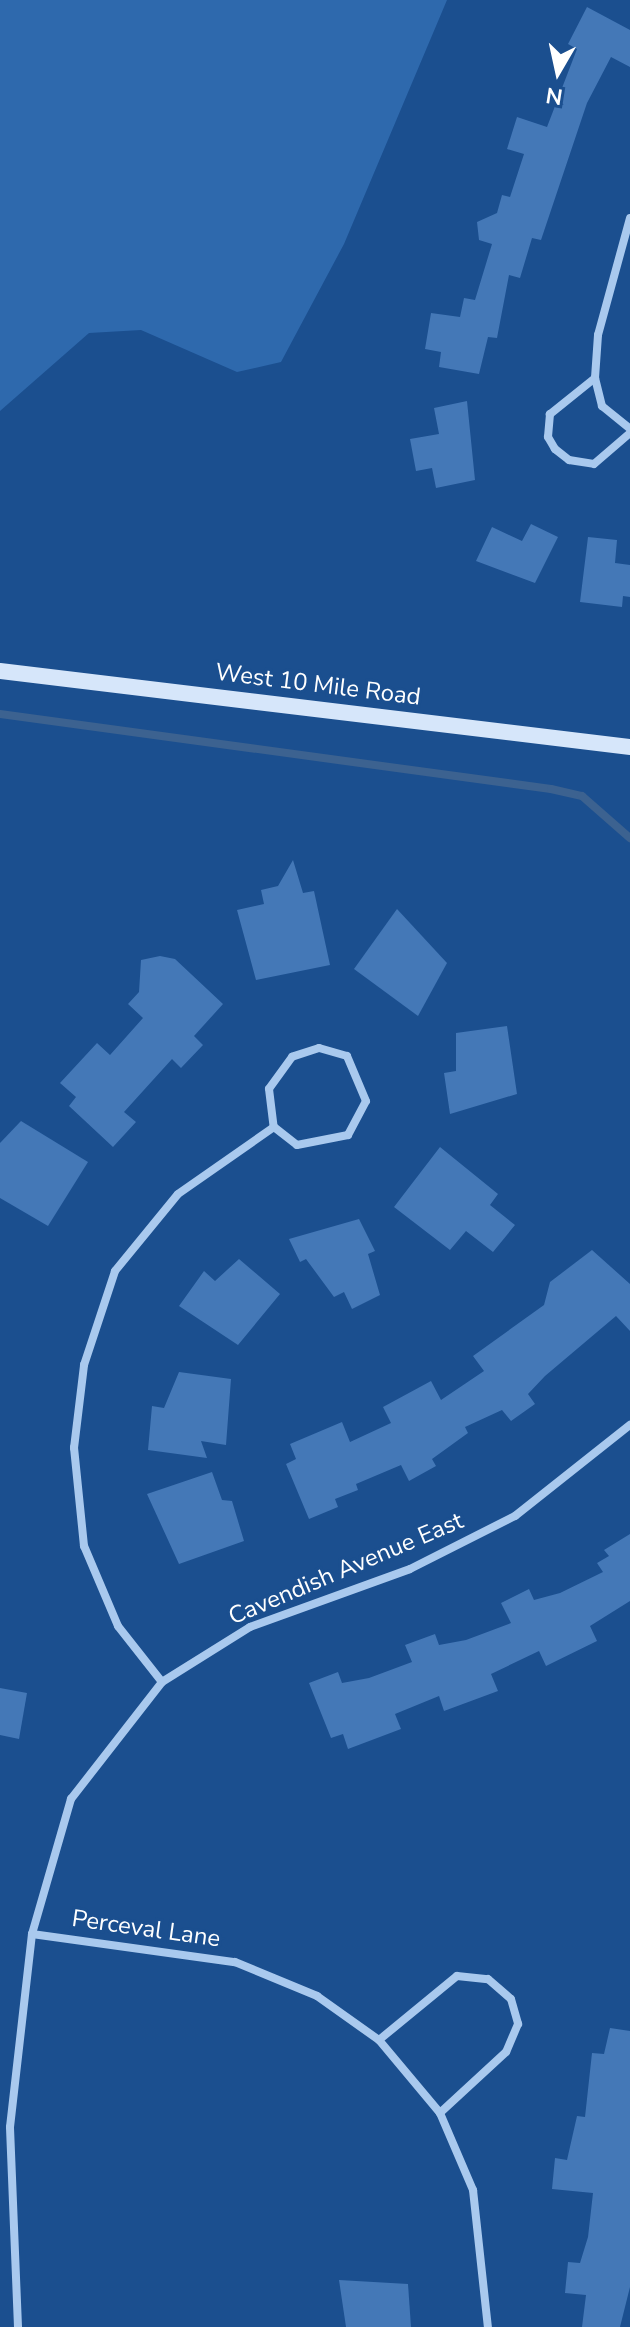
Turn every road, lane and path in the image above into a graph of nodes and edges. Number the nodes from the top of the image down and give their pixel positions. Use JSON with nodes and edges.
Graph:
{"nodes":[{"id":1,"x":630,"y":218,"type":"edge"},
{"id":2,"x":595,"y":378,"type":"junction"},
{"id":3,"x":630,"y":431,"type":"edge"},
{"id":4,"x":0,"y":671,"type":"edge"},
{"id":5,"x":630,"y":747,"type":"edge"},
{"id":6,"x":274,"y":1127,"type":"junction"},
{"id":7,"x":630,"y":1425,"type":"edge"},
{"id":8,"x":162,"y":1682,"type":"junction"},
{"id":9,"x":32,"y":1934,"type":"junction"},
{"id":10,"x":379,"y":2040,"type":"junction"},
{"id":11,"x":440,"y":2113,"type":"junction"},
{"id":12,"x":18,"y":2327,"type":"edge"},
{"id":13,"x":488,"y":2327,"type":"edge"}],
"edges":[{"from":1,"to":2,"type":"street"},
{"from":2,"to":3,"type":"street"},
{"from":2,"to":3,"type":"street"},
{"from":4,"to":5,"type":"main road","name":"West 10 Mile Road"},
{"from":6,"to":6,"type":"street"},
{"from":6,"to":8,"type":"street"},
{"from":7,"to":8,"type":"street","name":"Cavendish Avenue East"},
{"from":8,"to":9,"type":"street","name":"Cavendish Avenue East"},
{"from":9,"to":10,"type":"street","name":"Perceval Lane"},
{"from":9,"to":12,"type":"street","name":"Cavendish Avenue East"},
{"from":10,"to":11,"type":"street","name":"Perceval Lane"},
{"from":10,"to":11,"type":"street"},
{"from":11,"to":13,"type":"street","name":"Perceval Lane"}]}
